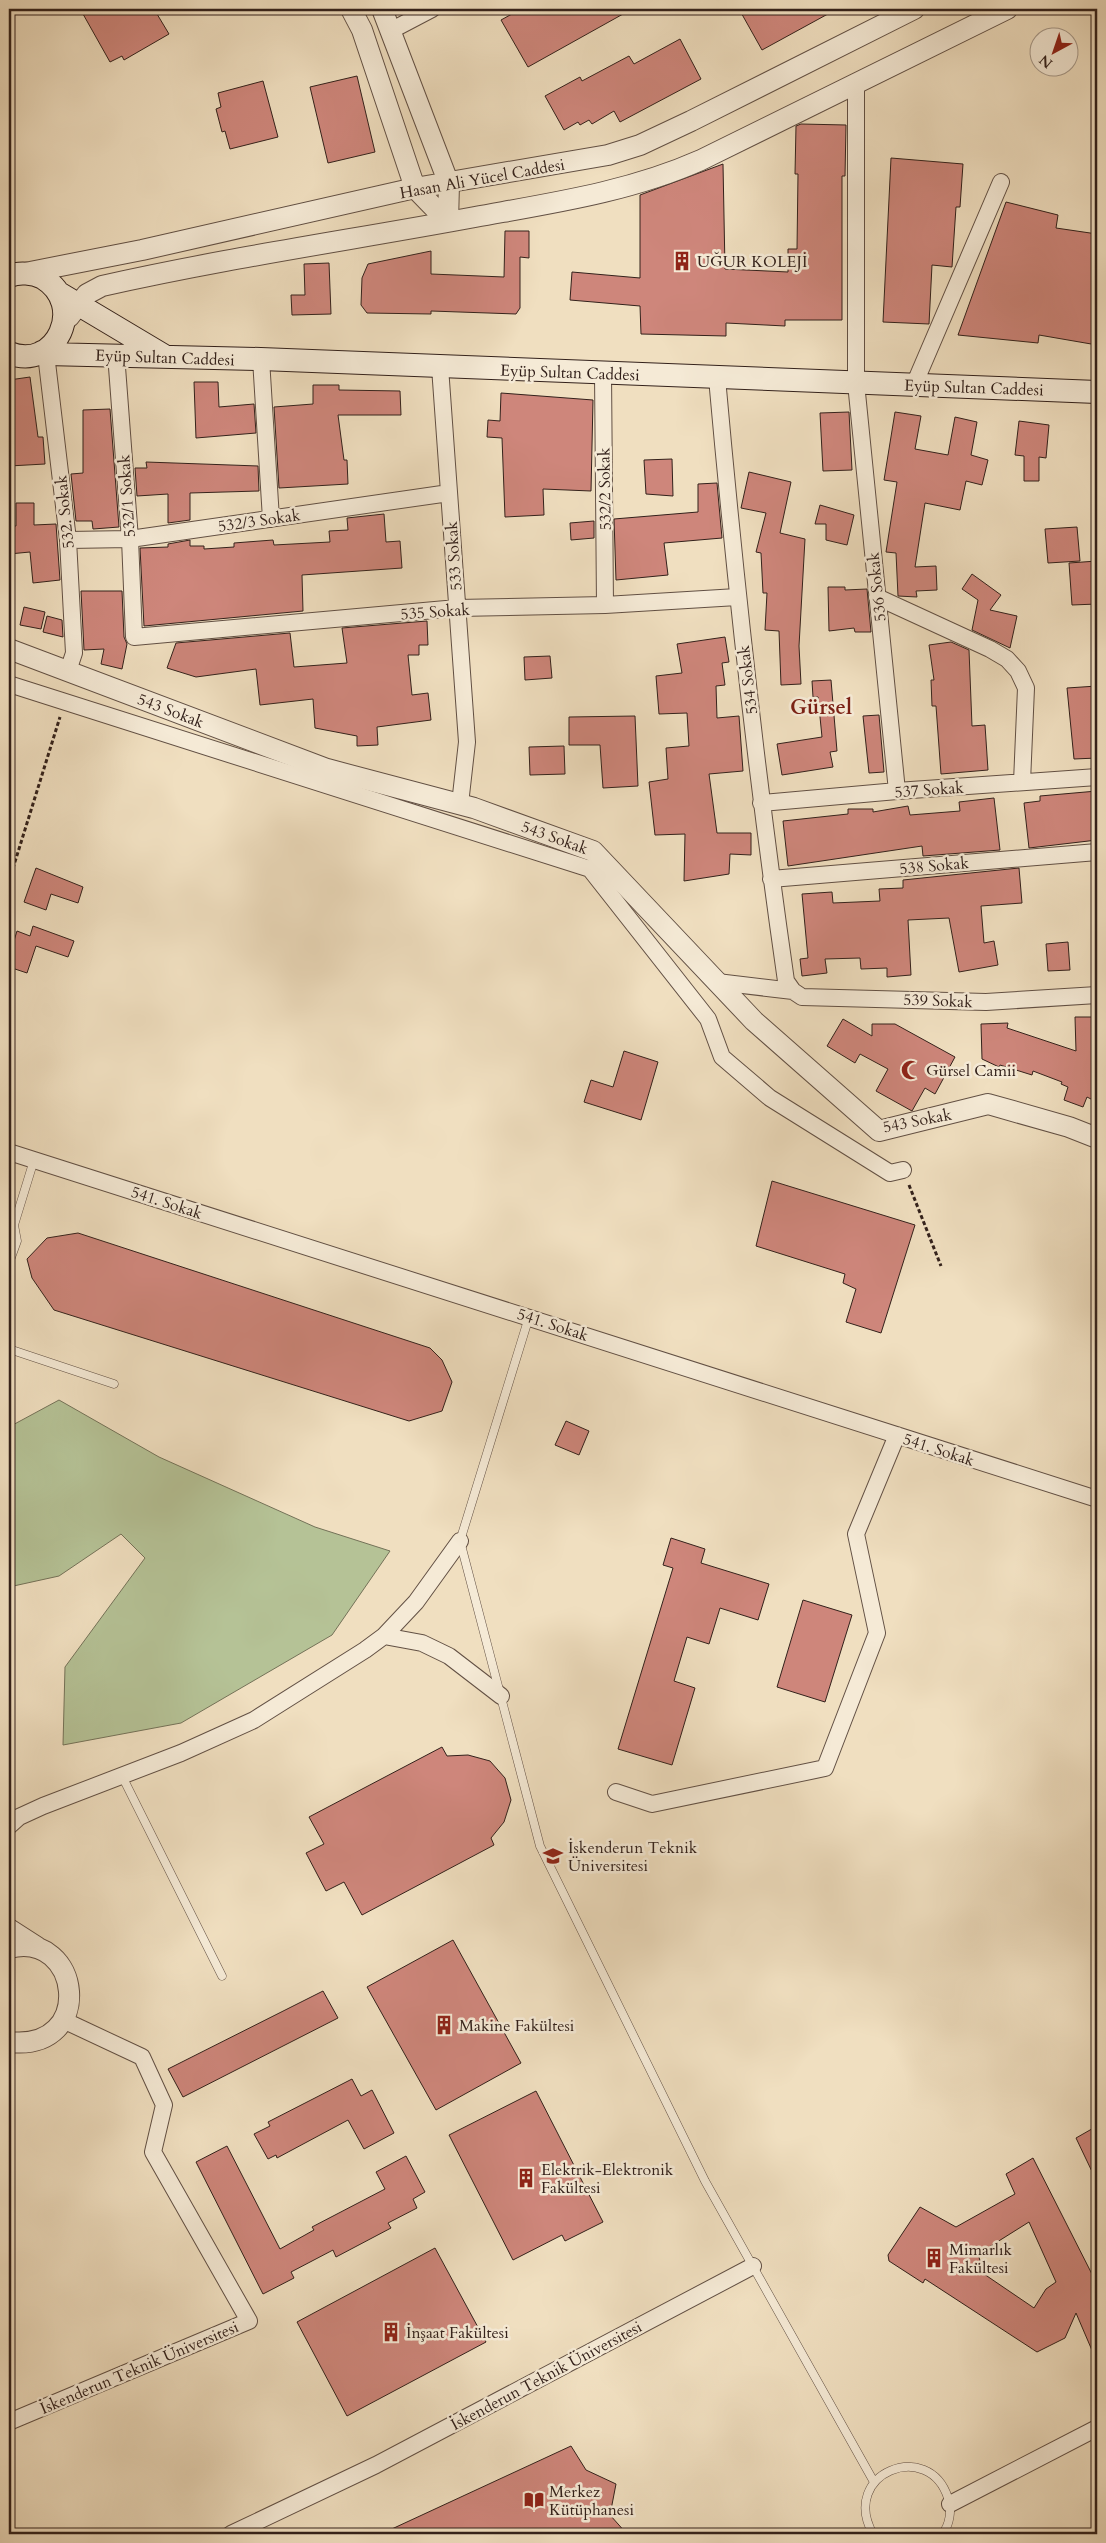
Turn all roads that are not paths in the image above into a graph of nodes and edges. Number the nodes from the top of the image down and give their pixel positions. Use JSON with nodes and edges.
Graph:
{"nodes":[{"id":1,"x":351,"y":9,"type":"edge"},
{"id":2,"x":382,"y":9,"type":"edge"},
{"id":3,"x":432,"y":9,"type":"edge"},
{"id":4,"x":914,"y":9,"type":"edge"},
{"id":5,"x":1007,"y":9,"type":"edge"},
{"id":6,"x":392,"y":30,"type":"junction"},
{"id":7,"x":856,"y":83,"type":"junction"},
{"id":8,"x":1001,"y":182,"type":"dead end"},
{"id":9,"x":448,"y":184,"type":"junction"},
{"id":10,"x":415,"y":188,"type":"junction"},
{"id":11,"x":448,"y":222,"type":"junction"},
{"id":12,"x":17,"y":275,"type":"edge"},
{"id":13,"x":68,"y":299,"type":"junction"},
{"id":14,"x":9,"y":353,"type":"edge"},
{"id":15,"x":44,"y":353,"type":"junction"},
{"id":16,"x":116,"y":354,"type":"junction"},
{"id":17,"x":166,"y":356,"type":"junction"},
{"id":18,"x":261,"y":360,"type":"junction"},
{"id":19,"x":440,"y":368,"type":"junction"},
{"id":20,"x":603,"y":373,"type":"junction"},
{"id":21,"x":717,"y":378,"type":"junction"},
{"id":22,"x":856,"y":384,"type":"junction"},
{"id":23,"x":914,"y":385,"type":"junction"},
{"id":24,"x":1097,"y":392,"type":"edge"},
{"id":25,"x":449,"y":493,"type":"junction"},
{"id":26,"x":271,"y":519,"type":"junction"},
{"id":27,"x":130,"y":539,"type":"junction"},
{"id":28,"x":68,"y":540,"type":"junction"},
{"id":29,"x":737,"y":597,"type":"junction"},
{"id":30,"x":878,"y":598,"type":"junction"},
{"id":31,"x":605,"y":605,"type":"junction"},
{"id":32,"x":457,"y":608,"type":"junction"},
{"id":33,"x":134,"y":637,"type":"joint"},
{"id":34,"x":9,"y":649,"type":"edge"},
{"id":35,"x":68,"y":671,"type":"junction"},
{"id":36,"x":9,"y":684,"type":"edge"},
{"id":37,"x":1097,"y":777,"type":"edge"},
{"id":38,"x":1022,"y":782,"type":"junction"},
{"id":39,"x":897,"y":791,"type":"junction"},
{"id":40,"x":761,"y":803,"type":"junction"},
{"id":41,"x":460,"y":804,"type":"junction"},
{"id":42,"x":1097,"y":852,"type":"edge"},
{"id":43,"x":771,"y":878,"type":"junction"},
{"id":44,"x":718,"y":982,"type":"junction"},
{"id":45,"x":789,"y":986,"type":"junction"},
{"id":46,"x":1097,"y":995,"type":"edge"},
{"id":47,"x":1097,"y":1138,"type":"edge"},
{"id":48,"x":9,"y":1152,"type":"edge"},
{"id":49,"x":34,"y":1160,"type":"junction"},
{"id":50,"x":903,"y":1170,"type":"road end"},
{"id":51,"x":11,"y":1227,"type":"edge"},
{"id":52,"x":9,"y":1263,"type":"edge"},
{"id":53,"x":530,"y":1317,"type":"junction"},
{"id":54,"x":9,"y":1349,"type":"edge"},
{"id":55,"x":114,"y":1384,"type":"dead end"},
{"id":56,"x":897,"y":1435,"type":"junction"},
{"id":57,"x":1097,"y":1499,"type":"edge"},
{"id":58,"x":460,"y":1541,"type":"junction"},
{"id":59,"x":384,"y":1636,"type":"junction"},
{"id":60,"x":501,"y":1696,"type":"junction"},
{"id":61,"x":122,"y":1776,"type":"junction"},
{"id":62,"x":616,"y":1792,"type":"dead end"},
{"id":63,"x":9,"y":1826,"type":"edge"},
{"id":64,"x":9,"y":1929,"type":"edge"},
{"id":65,"x":9,"y":1948,"type":"edge"},
{"id":66,"x":43,"y":1950,"type":"junction"},
{"id":67,"x":222,"y":1976,"type":"dead end"},
{"id":68,"x":63,"y":2020,"type":"junction"},
{"id":69,"x":9,"y":2042,"type":"edge"},
{"id":70,"x":753,"y":2266,"type":"junction"},
{"id":71,"x":9,"y":2422,"type":"edge"},
{"id":72,"x":1097,"y":2428,"type":"edge"},
{"id":73,"x":874,"y":2482,"type":"junction"},
{"id":74,"x":950,"y":2504,"type":"junction"},
{"id":75,"x":231,"y":2534,"type":"edge"},
{"id":76,"x":872,"y":2534,"type":"edge"},
{"id":77,"x":942,"y":2534,"type":"edge"}],
"edges":[{"from":1,"to":10,"type":"street"},
{"from":2,"to":6,"type":"street"},
{"from":3,"to":6,"type":"street"},
{"from":4,"to":9,"type":"street","name":"Hasan Ali Yücel Caddesi"},
{"from":5,"to":7,"type":"street"},
{"from":6,"to":9,"type":"street"},
{"from":7,"to":11,"type":"street"},
{"from":7,"to":22,"type":"street","name":"536 Sokak"},
{"from":8,"to":23,"type":"street"},
{"from":9,"to":10,"type":"street","name":"Hasan Ali Yücel Caddesi"},
{"from":9,"to":11,"type":"street"},
{"from":10,"to":11,"type":"street"},
{"from":10,"to":12,"type":"street","name":"Hasan Ali Yücel Caddesi"},
{"from":11,"to":13,"type":"street"},
{"from":12,"to":13,"type":"main road"},
{"from":13,"to":15,"type":"main road"},
{"from":13,"to":17,"type":"main road"},
{"from":14,"to":15,"type":"main road","name":"Eyüp Sultan Caddesi"},
{"from":15,"to":16,"type":"main road","name":"Eyüp Sultan Caddesi"},
{"from":15,"to":28,"type":"street","name":"532. Sokak"},
{"from":16,"to":17,"type":"main road","name":"Eyüp Sultan Caddesi"},
{"from":16,"to":27,"type":"street","name":"532/1 Sokak"},
{"from":17,"to":18,"type":"main road","name":"Eyüp Sultan Caddesi"},
{"from":18,"to":19,"type":"main road","name":"Eyüp Sultan Caddesi"},
{"from":18,"to":26,"type":"street"},
{"from":19,"to":20,"type":"main road","name":"Eyüp Sultan Caddesi"},
{"from":19,"to":25,"type":"street","name":"533 Sokak"},
{"from":20,"to":21,"type":"main road","name":"Eyüp Sultan Caddesi"},
{"from":20,"to":31,"type":"street","name":"532/2 Sokak"},
{"from":21,"to":22,"type":"main road","name":"Eyüp Sultan Caddesi"},
{"from":21,"to":29,"type":"street","name":"534 Sokak"},
{"from":22,"to":23,"type":"main road","name":"Eyüp Sultan Caddesi"},
{"from":22,"to":30,"type":"street","name":"536 Sokak"},
{"from":23,"to":24,"type":"main road","name":"Eyüp Sultan Caddesi"},
{"from":25,"to":26,"type":"street","name":"532/3 Sokak"},
{"from":25,"to":32,"type":"street","name":"533 Sokak"},
{"from":26,"to":27,"type":"street","name":"532/3 Sokak"},
{"from":27,"to":28,"type":"street","name":"532/3 Sokak"},
{"from":27,"to":33,"type":"street","name":"532/1 Sokak"},
{"from":28,"to":35,"type":"street","name":"532. Sokak"},
{"from":29,"to":31,"type":"street","name":"535 Sokak"},
{"from":29,"to":40,"type":"street","name":"534 Sokak"},
{"from":30,"to":38,"type":"street"},
{"from":30,"to":39,"type":"street","name":"536 Sokak"},
{"from":31,"to":32,"type":"street","name":"535 Sokak"},
{"from":32,"to":33,"type":"street","name":"535 Sokak"},
{"from":32,"to":41,"type":"street","name":"533 Sokak"},
{"from":34,"to":35,"type":"street","name":"543 Sokak"},
{"from":35,"to":41,"type":"street","name":"543 Sokak"},
{"from":36,"to":50,"type":"street"},
{"from":37,"to":38,"type":"street","name":"537 Sokak"},
{"from":38,"to":39,"type":"street","name":"537 Sokak"},
{"from":39,"to":40,"type":"street","name":"537 Sokak"},
{"from":40,"to":43,"type":"street","name":"534 Sokak"},
{"from":41,"to":44,"type":"street","name":"543 Sokak"},
{"from":42,"to":43,"type":"street","name":"538 Sokak"},
{"from":43,"to":45,"type":"street","name":"534 Sokak"},
{"from":44,"to":45,"type":"street","name":"539 Sokak"},
{"from":44,"to":47,"type":"street","name":"543 Sokak"},
{"from":45,"to":46,"type":"street","name":"539 Sokak"},
{"from":48,"to":49,"type":"street","name":"541. Sokak"},
{"from":49,"to":51,"type":"lane"},
{"from":49,"to":53,"type":"street","name":"541. Sokak"},
{"from":51,"to":52,"type":"lane"},
{"from":53,"to":56,"type":"street","name":"541. Sokak"},
{"from":53,"to":58,"type":"lane"},
{"from":54,"to":55,"type":"lane"},
{"from":56,"to":57,"type":"street","name":"541. Sokak"},
{"from":56,"to":62,"type":"street"},
{"from":58,"to":59,"type":"street"},
{"from":58,"to":60,"type":"lane"},
{"from":59,"to":60,"type":"street"},
{"from":59,"to":61,"type":"street"},
{"from":60,"to":70,"type":"lane"},
{"from":61,"to":63,"type":"street"},
{"from":61,"to":67,"type":"lane"},
{"from":64,"to":66,"type":"street"},
{"from":65,"to":66,"type":"street"},
{"from":66,"to":68,"type":"street"},
{"from":68,"to":69,"type":"street"},
{"from":68,"to":71,"type":"street","name":"İskenderun Teknik Üniversitesi"},
{"from":70,"to":73,"type":"lane"},
{"from":70,"to":75,"type":"street","name":"İskenderun Teknik Üniversitesi"},
{"from":72,"to":74,"type":"street"},
{"from":73,"to":74,"type":"lane"},
{"from":73,"to":76,"type":"lane"},
{"from":74,"to":77,"type":"lane"}]}
